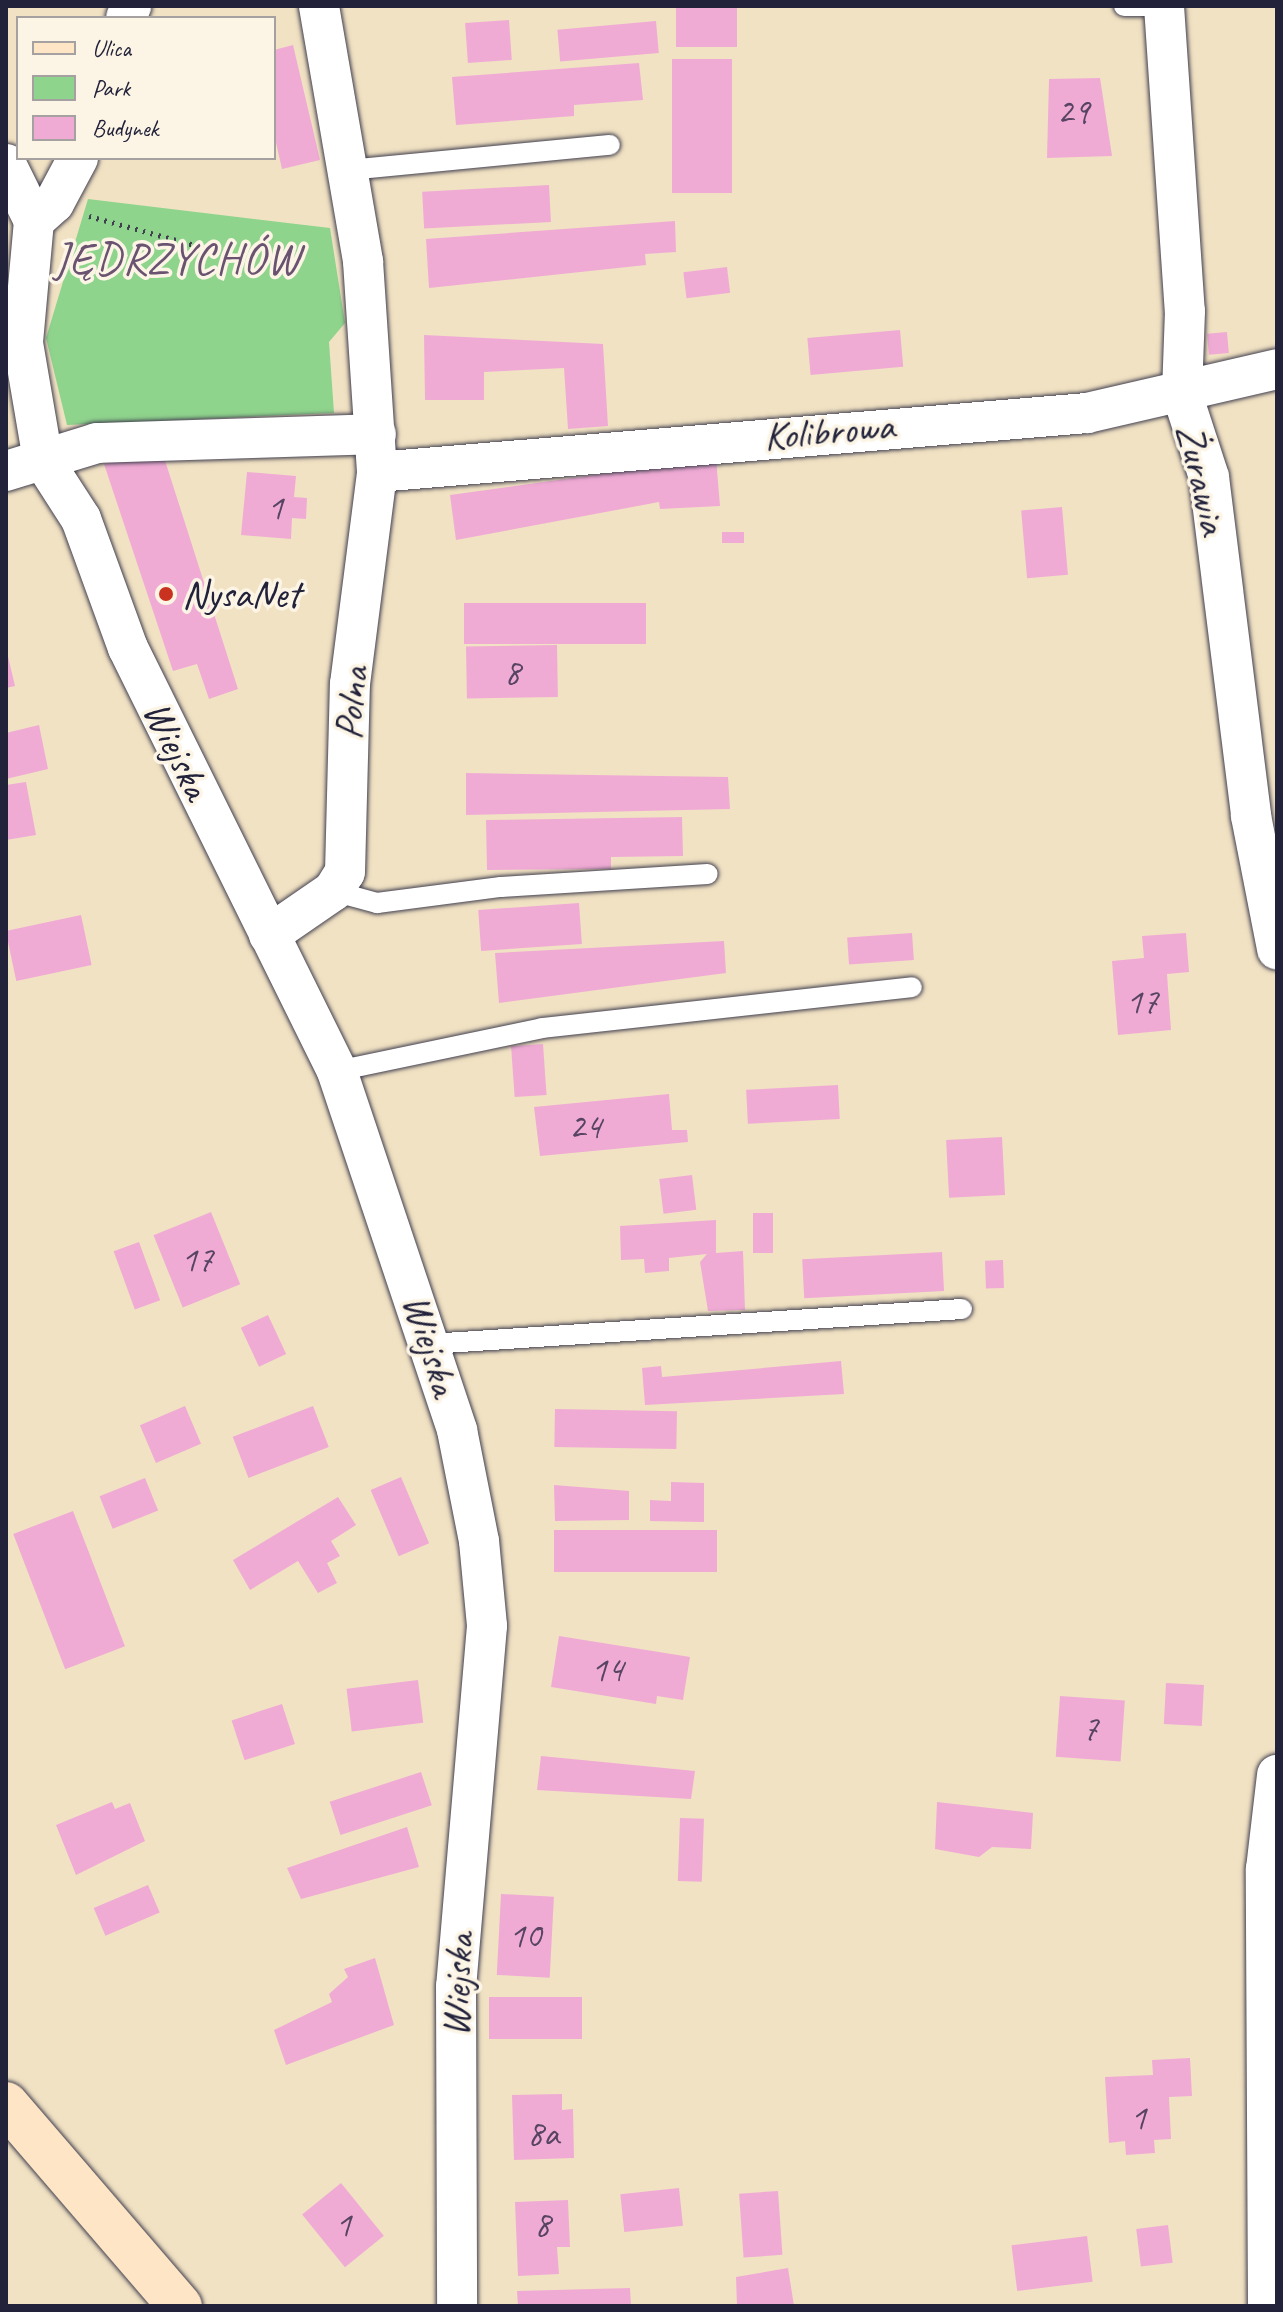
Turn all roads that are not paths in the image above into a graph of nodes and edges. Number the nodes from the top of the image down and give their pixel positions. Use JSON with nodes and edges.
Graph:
{"nodes":[{"id":1,"x":319,"y":6,"type":"edge"},
{"id":2,"x":1124,"y":6,"type":"edge"},
{"id":3,"x":1164,"y":6,"type":"edge"},
{"id":4,"x":610,"y":145,"type":"dead end"},
{"id":5,"x":77,"y":160,"type":"edge"},
{"id":6,"x":6,"y":164,"type":"edge"},
{"id":7,"x":348,"y":170,"type":"junction"},
{"id":8,"x":44,"y":212,"type":"junction"},
{"id":9,"x":1277,"y":369,"type":"edge"},
{"id":10,"x":1182,"y":394,"type":"junction"},
{"id":11,"x":377,"y":453,"type":"junction"},
{"id":12,"x":24,"y":466,"type":"edge"},
{"id":13,"x":708,"y":874,"type":"dead end"},
{"id":14,"x":333,"y":891,"type":"junction"},
{"id":15,"x":269,"y":935,"type":"junction"},
{"id":16,"x":1277,"y":949,"type":"edge"},
{"id":17,"x":912,"y":987,"type":"dead end"},
{"id":18,"x":337,"y":1071,"type":"junction"},
{"id":19,"x":962,"y":1309,"type":"dead end"},
{"id":20,"x":430,"y":1344,"type":"junction"},
{"id":21,"x":1277,"y":1775,"type":"edge"},
{"id":22,"x":6,"y":2104,"type":"edge"},
{"id":23,"x":180,"y":2306,"type":"edge"},
{"id":24,"x":457,"y":2306,"type":"edge"},
{"id":25,"x":1268,"y":2306,"type":"edge"}],
"edges":[{"from":1,"to":7,"type":"street","name":"Polna"},
{"from":2,"to":3,"type":"lane"},
{"from":3,"to":10,"type":"street","name":"Żurawia"},
{"from":4,"to":7,"type":"lane"},
{"from":5,"to":8,"type":"street"},
{"from":6,"to":8,"type":"street"},
{"from":7,"to":11,"type":"street","name":"Polna"},
{"from":8,"to":12,"type":"street","name":"Wiejska"},
{"from":9,"to":10,"type":"street","name":"Kolibrowa"},
{"from":10,"to":11,"type":"street","name":"Kolibrowa"},
{"from":10,"to":16,"type":"street","name":"Żurawia"},
{"from":11,"to":12,"type":"street"},
{"from":11,"to":14,"type":"street","name":"Polna"},
{"from":12,"to":15,"type":"street","name":"Wiejska"},
{"from":13,"to":14,"type":"lane"},
{"from":14,"to":15,"type":"street"},
{"from":15,"to":18,"type":"street","name":"Wiejska"},
{"from":17,"to":18,"type":"lane"},
{"from":18,"to":20,"type":"street","name":"Wiejska"},
{"from":19,"to":20,"type":"lane"},
{"from":20,"to":24,"type":"street","name":"Wiejska"},
{"from":21,"to":25,"type":"street"},
{"from":22,"to":23,"type":"street"}]}
